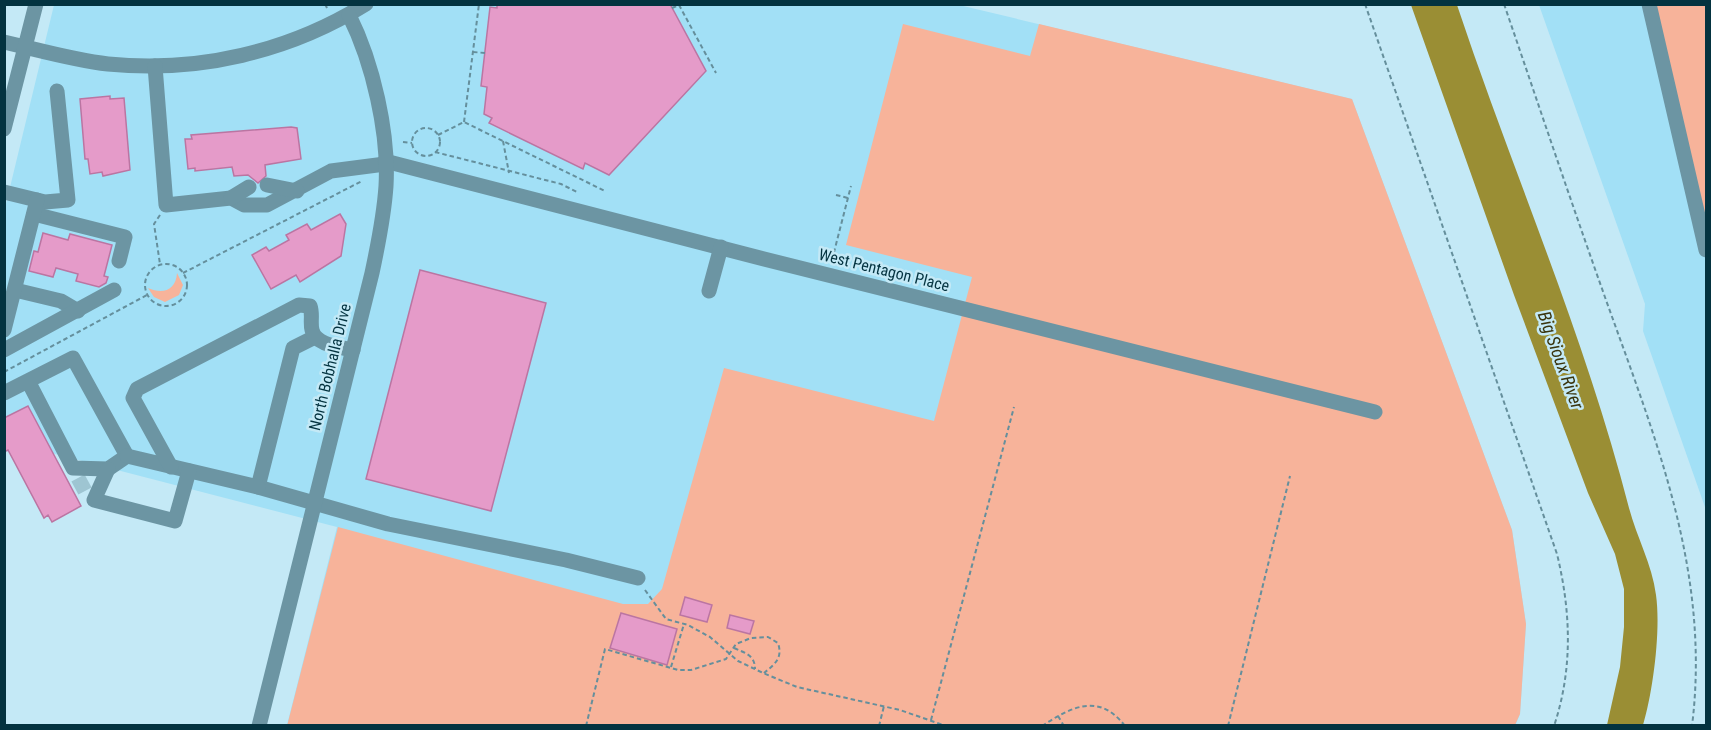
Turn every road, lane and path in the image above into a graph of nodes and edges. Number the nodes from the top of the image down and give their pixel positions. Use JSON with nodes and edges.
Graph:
{"nodes":[{"id":1,"x":36,"y":4,"type":"edge"},
{"id":2,"x":366,"y":4,"type":"edge"},
{"id":3,"x":478,"y":4,"type":"edge"},
{"id":4,"x":1365,"y":4,"type":"edge"},
{"id":5,"x":1503,"y":4,"type":"edge"},
{"id":6,"x":1649,"y":4,"type":"edge"},
{"id":7,"x":672,"y":8,"type":"dead end"},
{"id":8,"x":349,"y":15,"type":"junction"},
{"id":9,"x":4,"y":42,"type":"edge"},
{"id":10,"x":26,"y":47,"type":"junction"},
{"id":11,"x":473,"y":52,"type":"junction"},
{"id":12,"x":485,"y":53,"type":"dead end"},
{"id":13,"x":155,"y":66,"type":"junction"},
{"id":14,"x":716,"y":73,"type":"dead end"},
{"id":15,"x":57,"y":91,"type":"dead end"},
{"id":16,"x":464,"y":122,"type":"junction"},
{"id":17,"x":4,"y":129,"type":"edge"},
{"id":18,"x":438,"y":135,"type":"junction"},
{"id":19,"x":503,"y":141,"type":"junction"},
{"id":20,"x":404,"y":142,"type":"dead end"},
{"id":21,"x":412,"y":143,"type":"junction"},
{"id":22,"x":435,"y":152,"type":"junction"},
{"id":23,"x":385,"y":162,"type":"junction"},
{"id":24,"x":509,"y":172,"type":"junction"},
{"id":25,"x":368,"y":178,"type":"dead end"},
{"id":26,"x":267,"y":185,"type":"dead end"},
{"id":27,"x":851,"y":186,"type":"dead end"},
{"id":28,"x":249,"y":187,"type":"dead end"},
{"id":29,"x":297,"y":191,"type":"junction"},
{"id":30,"x":605,"y":191,"type":"dead end"},
{"id":31,"x":4,"y":192,"type":"edge"},
{"id":32,"x":577,"y":192,"type":"dead end"},
{"id":33,"x":836,"y":195,"type":"dead end"},
{"id":34,"x":231,"y":198,"type":"junction"},
{"id":35,"x":848,"y":198,"type":"junction"},
{"id":36,"x":166,"y":205,"type":"junction"},
{"id":37,"x":36,"y":207,"type":"junction"},
{"id":38,"x":721,"y":247,"type":"junction"},
{"id":39,"x":1707,"y":250,"type":"edge"},
{"id":40,"x":832,"y":260,"type":"dead end"},
{"id":41,"x":119,"y":261,"type":"dead end"},
{"id":42,"x":160,"y":264,"type":"junction"},
{"id":43,"x":183,"y":273,"type":"junction"},
{"id":44,"x":15,"y":290,"type":"junction"},
{"id":45,"x":114,"y":290,"type":"dead end"},
{"id":46,"x":709,"y":291,"type":"dead end"},
{"id":47,"x":147,"y":295,"type":"junction"},
{"id":48,"x":78,"y":311,"type":"junction"},
{"id":49,"x":4,"y":330,"type":"edge"},
{"id":50,"x":315,"y":337,"type":"junction"},
{"id":51,"x":4,"y":350,"type":"edge"},
{"id":52,"x":353,"y":350,"type":"junction"},
{"id":53,"x":4,"y":372,"type":"edge"},
{"id":54,"x":28,"y":381,"type":"junction"},
{"id":55,"x":4,"y":393,"type":"edge"},
{"id":56,"x":1014,"y":407,"type":"dead end"},
{"id":57,"x":1375,"y":412,"type":"dead end"},
{"id":58,"x":127,"y":456,"type":"junction"},
{"id":59,"x":171,"y":467,"type":"junction"},
{"id":60,"x":108,"y":470,"type":"junction"},
{"id":61,"x":189,"y":471,"type":"junction"},
{"id":62,"x":1290,"y":476,"type":"dead end"},
{"id":63,"x":82,"y":484,"type":"junction"},
{"id":64,"x":258,"y":487,"type":"junction"},
{"id":65,"x":315,"y":504,"type":"junction"},
{"id":66,"x":1680,"y":508,"type":"dead end"},
{"id":67,"x":638,"y":578,"type":"joint"},
{"id":68,"x":684,"y":624,"type":"junction"},
{"id":69,"x":1700,"y":628,"type":"dead end"},
{"id":70,"x":734,"y":648,"type":"junction"},
{"id":71,"x":731,"y":654,"type":"junction"},
{"id":72,"x":670,"y":668,"type":"junction"},
{"id":73,"x":755,"y":669,"type":"junction"},
{"id":74,"x":763,"y":673,"type":"junction"},
{"id":75,"x":884,"y":706,"type":"junction"},
{"id":76,"x":1058,"y":716,"type":"junction"},
{"id":77,"x":930,"y":721,"type":"junction"},
{"id":78,"x":259,"y":726,"type":"edge"},
{"id":79,"x":586,"y":726,"type":"edge"},
{"id":80,"x":879,"y":726,"type":"edge"},
{"id":81,"x":946,"y":726,"type":"edge"},
{"id":82,"x":1042,"y":726,"type":"edge"},
{"id":83,"x":1064,"y":726,"type":"edge"},
{"id":84,"x":1125,"y":726,"type":"edge"},
{"id":85,"x":1228,"y":726,"type":"edge"},
{"id":86,"x":1554,"y":726,"type":"edge"},
{"id":87,"x":1692,"y":726,"type":"edge"}],
"edges":[{"from":1,"to":10,"type":"street"},
{"from":2,"to":8,"type":"street"},
{"from":3,"to":11,"type":"path"},
{"from":4,"to":86,"type":"path"},
{"from":5,"to":66,"type":"path"},
{"from":6,"to":39,"type":"street"},
{"from":7,"to":14,"type":"path"},
{"from":8,"to":13,"type":"street"},
{"from":8,"to":23,"type":"street","name":"North Bobhalla Drive"},
{"from":9,"to":10,"type":"street"},
{"from":10,"to":13,"type":"street"},
{"from":10,"to":17,"type":"street"},
{"from":11,"to":12,"type":"path"},
{"from":11,"to":16,"type":"path"},
{"from":13,"to":36,"type":"street"},
{"from":15,"to":37,"type":"street"},
{"from":16,"to":18,"type":"path"},
{"from":16,"to":19,"type":"path"},
{"from":18,"to":21,"type":"path"},
{"from":18,"to":22,"type":"path"},
{"from":19,"to":24,"type":"path"},
{"from":19,"to":30,"type":"path"},
{"from":20,"to":21,"type":"path"},
{"from":21,"to":22,"type":"path"},
{"from":22,"to":24,"type":"path"},
{"from":23,"to":29,"type":"street"},
{"from":23,"to":38,"type":"street","name":"West Pentagon Place"},
{"from":23,"to":52,"type":"street","name":"North Bobhalla Drive"},
{"from":24,"to":32,"type":"path"},
{"from":25,"to":43,"type":"path"},
{"from":26,"to":29,"type":"street"},
{"from":27,"to":35,"type":"path"},
{"from":28,"to":34,"type":"street"},
{"from":29,"to":34,"type":"street"},
{"from":31,"to":37,"type":"street"},
{"from":33,"to":35,"type":"path"},
{"from":34,"to":36,"type":"street"},
{"from":35,"to":40,"type":"path"},
{"from":36,"to":42,"type":"path"},
{"from":37,"to":41,"type":"street"},
{"from":37,"to":44,"type":"street"},
{"from":38,"to":46,"type":"street"},
{"from":38,"to":57,"type":"street","name":"West Pentagon Place"},
{"from":42,"to":43,"type":"path"},
{"from":42,"to":47,"type":"path"},
{"from":43,"to":47,"type":"path"},
{"from":44,"to":48,"type":"street"},
{"from":44,"to":49,"type":"street"},
{"from":45,"to":48,"type":"street"},
{"from":47,"to":53,"type":"path"},
{"from":48,"to":51,"type":"street"},
{"from":50,"to":52,"type":"street"},
{"from":50,"to":59,"type":"street"},
{"from":50,"to":64,"type":"street"},
{"from":52,"to":65,"type":"street","name":"North Bobhalla Drive"},
{"from":54,"to":55,"type":"street"},
{"from":54,"to":58,"type":"street"},
{"from":54,"to":63,"type":"street"},
{"from":56,"to":77,"type":"path"},
{"from":58,"to":59,"type":"street"},
{"from":58,"to":60,"type":"street"},
{"from":59,"to":61,"type":"street"},
{"from":60,"to":63,"type":"street"},
{"from":60,"to":63,"type":"street"},
{"from":61,"to":63,"type":"street"},
{"from":61,"to":64,"type":"street"},
{"from":62,"to":85,"type":"path"},
{"from":64,"to":65,"type":"street"},
{"from":65,"to":67,"type":"street"},
{"from":65,"to":78,"type":"street","name":"North Bobhalla Drive"},
{"from":67,"to":68,"type":"path"},
{"from":68,"to":71,"type":"path"},
{"from":68,"to":72,"type":"path"},
{"from":69,"to":87,"type":"path"},
{"from":70,"to":71,"type":"path"},
{"from":70,"to":73,"type":"path"},
{"from":70,"to":74,"type":"path"},
{"from":71,"to":72,"type":"path"},
{"from":71,"to":73,"type":"path"},
{"from":72,"to":79,"type":"path"},
{"from":73,"to":74,"type":"path"},
{"from":74,"to":75,"type":"path"},
{"from":75,"to":77,"type":"path"},
{"from":75,"to":80,"type":"path"},
{"from":76,"to":82,"type":"path"},
{"from":76,"to":83,"type":"path"},
{"from":76,"to":84,"type":"path"},
{"from":77,"to":81,"type":"path"}]}
